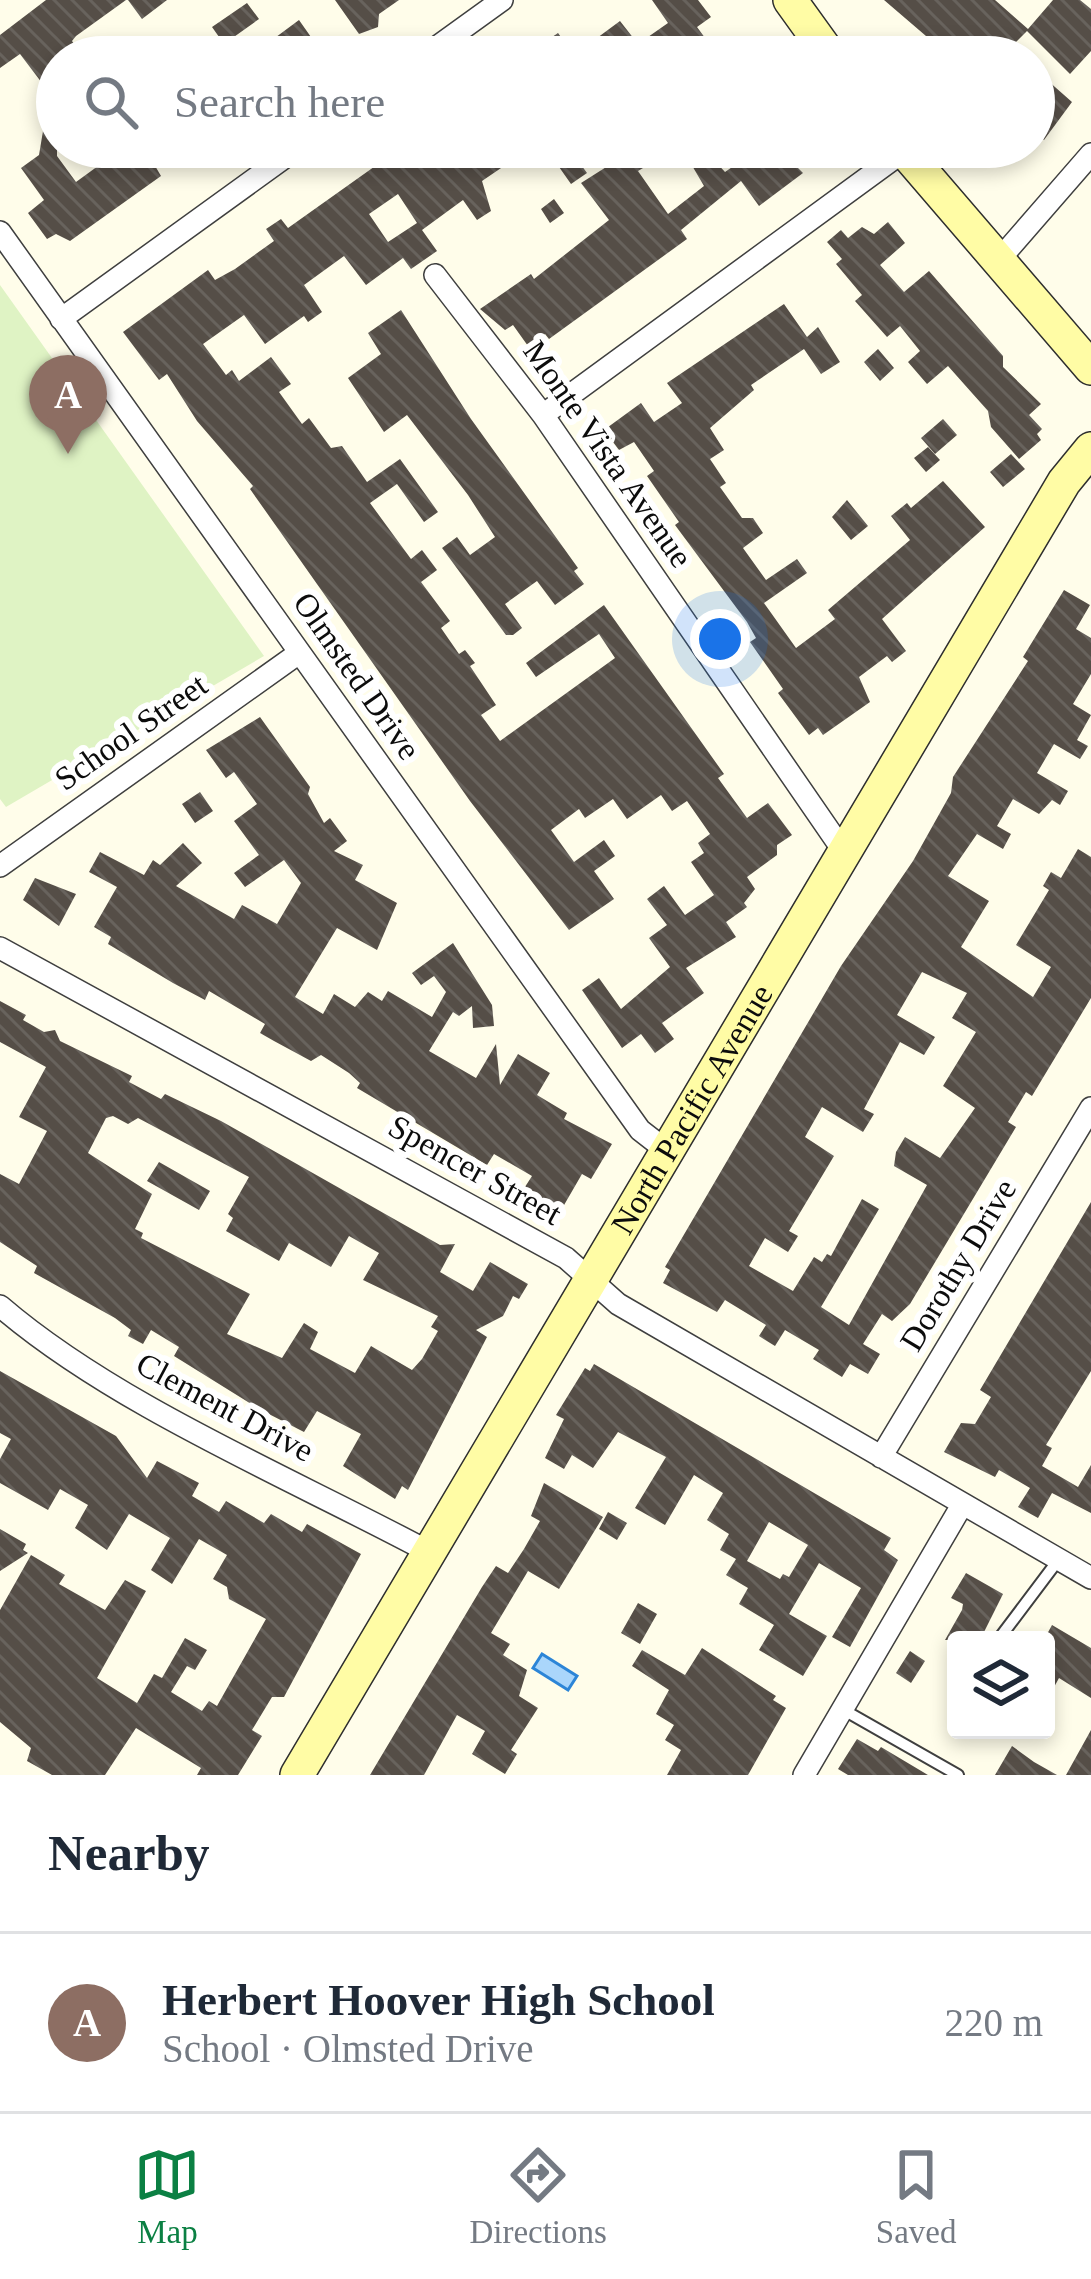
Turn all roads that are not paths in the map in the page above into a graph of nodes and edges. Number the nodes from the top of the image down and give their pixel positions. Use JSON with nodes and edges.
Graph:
{"nodes":[{"id":1,"x":502,"y":0,"type":"edge"},
{"id":2,"x":790,"y":0,"type":"edge"},
{"id":3,"x":452,"y":36,"type":"edge"},
{"id":4,"x":816,"y":36,"type":"edge"},
{"id":5,"x":1091,"y":154,"type":"edge"},
{"id":6,"x":270,"y":168,"type":"edge"},
{"id":7,"x":877,"y":168,"type":"edge"},
{"id":8,"x":919,"y":168,"type":"edge"},
{"id":9,"x":0,"y":232,"type":"edge"},
{"id":10,"x":998,"y":261,"type":"junction"},
{"id":11,"x":435,"y":275,"type":"dead end"},
{"id":12,"x":61,"y":319,"type":"junction"},
{"id":13,"x":1091,"y":368,"type":"edge"},
{"id":14,"x":543,"y":415,"type":"junction"},
{"id":15,"x":1091,"y":449,"type":"edge"},
{"id":16,"x":299,"y":653,"type":"junction"},
{"id":17,"x":844,"y":853,"type":"junction"},
{"id":18,"x":0,"y":866,"type":"edge"},
{"id":19,"x":0,"y":948,"type":"edge"},
{"id":20,"x":1091,"y":1108,"type":"edge"},
{"id":21,"x":667,"y":1151,"type":"junction"},
{"id":22,"x":591,"y":1278,"type":"junction"},
{"id":23,"x":0,"y":1306,"type":"edge"},
{"id":24,"x":881,"y":1457,"type":"junction"},
{"id":25,"x":962,"y":1505,"type":"junction"},
{"id":26,"x":429,"y":1552,"type":"junction"},
{"id":27,"x":1059,"y":1559,"type":"junction"},
{"id":28,"x":1091,"y":1578,"type":"edge"},
{"id":29,"x":1005,"y":1631,"type":"edge"},
{"id":30,"x":842,"y":1709,"type":"junction"},
{"id":31,"x":297,"y":1775,"type":"edge"},
{"id":32,"x":804,"y":1775,"type":"edge"},
{"id":33,"x":958,"y":1775,"type":"edge"}],
"edges":[{"from":1,"to":3,"type":"street"},
{"from":2,"to":4,"type":"street"},
{"from":5,"to":10,"type":"street"},
{"from":6,"to":12,"type":"street"},
{"from":7,"to":14,"type":"street"},
{"from":8,"to":10,"type":"street"},
{"from":9,"to":12,"type":"street","name":"Olmsted Drive"},
{"from":10,"to":13,"type":"street"},
{"from":11,"to":14,"type":"street","name":"Monte Vista Avenue"},
{"from":12,"to":16,"type":"street","name":"Olmsted Drive"},
{"from":14,"to":17,"type":"street","name":"Monte Vista Avenue"},
{"from":15,"to":17,"type":"street","name":"North Pacific Avenue"},
{"from":16,"to":18,"type":"street","name":"School Street"},
{"from":16,"to":21,"type":"street","name":"Olmsted Drive"},
{"from":17,"to":21,"type":"street","name":"North Pacific Avenue"},
{"from":19,"to":22,"type":"street","name":"Spencer Street"},
{"from":20,"to":24,"type":"street","name":"Dorothy Drive"},
{"from":21,"to":22,"type":"street","name":"North Pacific Avenue"},
{"from":22,"to":24,"type":"street","name":"Spencer Street"},
{"from":22,"to":26,"type":"street","name":"North Pacific Avenue"},
{"from":23,"to":26,"type":"street","name":"Clement Drive"},
{"from":24,"to":25,"type":"street","name":"Spencer Street"},
{"from":25,"to":27,"type":"street","name":"Spencer Street"},
{"from":25,"to":30,"type":"street"},
{"from":26,"to":31,"type":"street","name":"North Pacific Avenue"},
{"from":27,"to":28,"type":"street","name":"Spencer Street"},
{"from":27,"to":29,"type":"lane"},
{"from":30,"to":32,"type":"street"},
{"from":30,"to":33,"type":"lane"}]}
